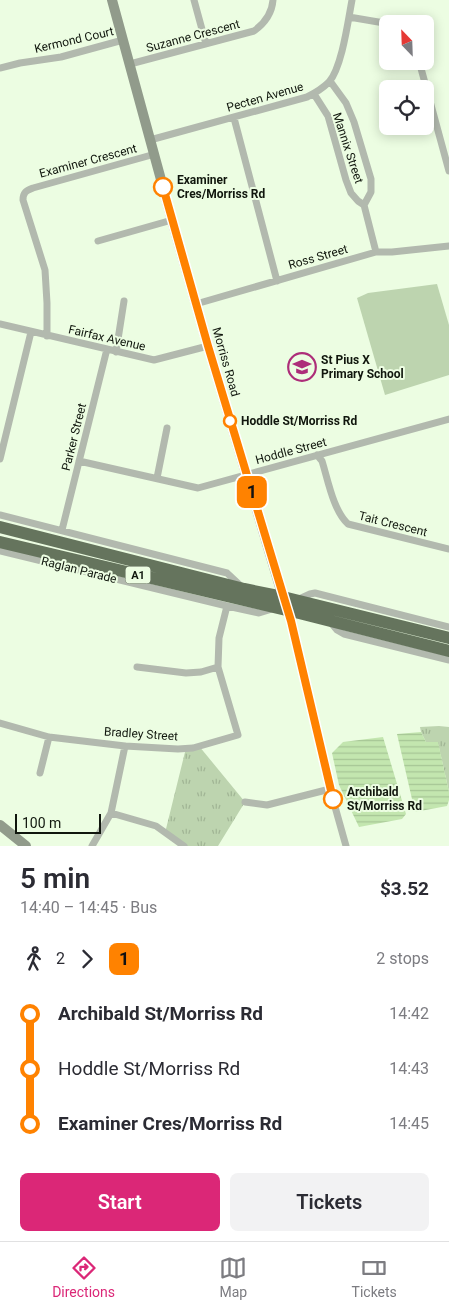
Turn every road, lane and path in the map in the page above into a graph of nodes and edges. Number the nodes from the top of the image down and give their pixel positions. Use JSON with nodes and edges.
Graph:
{"nodes":[{"id":1,"x":112,"y":0,"type":"edge"},
{"id":2,"x":194,"y":0,"type":"edge"},
{"id":3,"x":273,"y":0,"type":"edge"},
{"id":4,"x":352,"y":0,"type":"edge"},
{"id":5,"x":349,"y":17,"type":"junction"},
{"id":6,"x":379,"y":22,"type":"edge"},
{"id":7,"x":123,"y":40,"type":"junction"},
{"id":8,"x":206,"y":44,"type":"junction"},
{"id":9,"x":130,"y":64,"type":"junction"},
{"id":10,"x":0,"y":68,"type":"edge"},
{"id":11,"x":421,"y":70,"type":"edge"},
{"id":12,"x":330,"y":81,"type":"junction"},
{"id":13,"x":314,"y":94,"type":"junction"},
{"id":14,"x":234,"y":118,"type":"junction"},
{"id":15,"x":150,"y":140,"type":"junction"},
{"id":16,"x":155,"y":154,"type":"junction"},
{"id":17,"x":449,"y":171,"type":"edge"},
{"id":18,"x":364,"y":205,"type":"junction"},
{"id":19,"x":172,"y":220,"type":"junction"},
{"id":20,"x":98,"y":241,"type":"dead end"},
{"id":21,"x":449,"y":246,"type":"edge"},
{"id":22,"x":376,"y":252,"type":"junction"},
{"id":23,"x":277,"y":281,"type":"junction"},
{"id":24,"x":124,"y":301,"type":"dead end"},
{"id":25,"x":196,"y":304,"type":"junction"},
{"id":26,"x":0,"y":324,"type":"edge"},
{"id":27,"x":31,"y":332,"type":"junction"},
{"id":28,"x":47,"y":336,"type":"junction"},
{"id":29,"x":208,"y":346,"type":"junction"},
{"id":30,"x":106,"y":349,"type":"junction"},
{"id":31,"x":116,"y":352,"type":"junction"},
{"id":32,"x":449,"y":418,"type":"edge"},
{"id":33,"x":0,"y":420,"type":"edge"},
{"id":34,"x":9,"y":422,"type":"junction"},
{"id":35,"x":167,"y":428,"type":"dead end"},
{"id":36,"x":317,"y":455,"type":"junction"},
{"id":37,"x":0,"y":459,"type":"edge"},
{"id":38,"x":79,"y":461,"type":"junction"},
{"id":39,"x":246,"y":475,"type":"junction"},
{"id":40,"x":157,"y":478,"type":"junction"},
{"id":41,"x":0,"y":515,"type":"edge"},
{"id":42,"x":0,"y":527,"type":"edge"},
{"id":43,"x":62,"y":530,"type":"junction"},
{"id":44,"x":0,"y":542,"type":"edge"},
{"id":45,"x":449,"y":549,"type":"edge"},
{"id":46,"x":0,"y":551,"type":"edge"},
{"id":47,"x":244,"y":589,"type":"junction"},
{"id":48,"x":285,"y":604,"type":"junction"},
{"id":49,"x":227,"y":606,"type":"junction"},
{"id":50,"x":330,"y":622,"type":"junction"},
{"id":51,"x":449,"y":627,"type":"edge"},
{"id":52,"x":449,"y":638,"type":"edge"},
{"id":53,"x":449,"y":652,"type":"edge"},
{"id":54,"x":449,"y":660,"type":"edge"},
{"id":55,"x":136,"y":667,"type":"dead end"},
{"id":56,"x":218,"y":667,"type":"junction"},
{"id":57,"x":0,"y":723,"type":"edge"},
{"id":58,"x":49,"y":737,"type":"junction"},
{"id":59,"x":125,"y":746,"type":"junction"},
{"id":60,"x":40,"y":773,"type":"dead end"},
{"id":61,"x":330,"y":788,"type":"junction"},
{"id":62,"x":245,"y":802,"type":"dead end"},
{"id":63,"x":111,"y":812,"type":"junction"},
{"id":64,"x":0,"y":826,"type":"edge"},
{"id":65,"x":0,"y":833,"type":"edge"},
{"id":66,"x":25,"y":846,"type":"edge"},
{"id":67,"x":92,"y":846,"type":"edge"},
{"id":68,"x":184,"y":846,"type":"edge"},
{"id":69,"x":346,"y":846,"type":"edge"}],
"edges":[{"from":1,"to":7,"type":"street","name":"Morriss Road"},
{"from":2,"to":8,"type":"street"},
{"from":3,"to":8,"type":"street","name":"Suzanne Crescent"},
{"from":4,"to":5,"type":"street","name":"Pecten Avenue"},
{"from":5,"to":6,"type":"street"},
{"from":5,"to":12,"type":"street","name":"Pecten Avenue"},
{"from":7,"to":9,"type":"street","name":"Morriss Road"},
{"from":7,"to":10,"type":"street","name":"Kermond Court"},
{"from":8,"to":9,"type":"street","name":"Suzanne Crescent"},
{"from":9,"to":15,"type":"street","name":"Morriss Road"},
{"from":11,"to":17,"type":"street"},
{"from":12,"to":13,"type":"street","name":"Pecten Avenue"},
{"from":12,"to":18,"type":"street","name":"Mannix Street"},
{"from":13,"to":14,"type":"street","name":"Pecten Avenue"},
{"from":13,"to":18,"type":"street","name":"Mannix Street"},
{"from":14,"to":15,"type":"street","name":"Pecten Avenue"},
{"from":14,"to":23,"type":"street"},
{"from":15,"to":16,"type":"street","name":"Morriss Road"},
{"from":16,"to":19,"type":"street","name":"Morriss Road"},
{"from":16,"to":28,"type":"street","name":"Examiner Crescent"},
{"from":18,"to":22,"type":"street","name":"Mannix Street"},
{"from":19,"to":20,"type":"street"},
{"from":19,"to":25,"type":"street","name":"Morriss Road"},
{"from":21,"to":22,"type":"street","name":"Ross Street"},
{"from":22,"to":23,"type":"street","name":"Ross Street"},
{"from":23,"to":25,"type":"street","name":"Ross Street"},
{"from":24,"to":31,"type":"street"},
{"from":25,"to":29,"type":"street","name":"Morriss Road"},
{"from":26,"to":27,"type":"street","name":"Fairfax Avenue"},
{"from":27,"to":28,"type":"street","name":"Fairfax Avenue"},
{"from":27,"to":34,"type":"street"},
{"from":28,"to":30,"type":"street","name":"Fairfax Avenue"},
{"from":29,"to":31,"type":"street","name":"Fairfax Avenue"},
{"from":29,"to":39,"type":"street","name":"Morriss Road"},
{"from":30,"to":31,"type":"street","name":"Fairfax Avenue"},
{"from":30,"to":38,"type":"street","name":"Parker Street"},
{"from":32,"to":36,"type":"street","name":"Hoddle Street"},
{"from":33,"to":34,"type":"street"},
{"from":34,"to":37,"type":"street"},
{"from":35,"to":40,"type":"street"},
{"from":36,"to":39,"type":"street","name":"Hoddle Street"},
{"from":36,"to":45,"type":"street","name":"Tait Crescent"},
{"from":38,"to":40,"type":"street","name":"Hoddle Street"},
{"from":38,"to":43,"type":"street","name":"Parker Street"},
{"from":39,"to":40,"type":"street","name":"Hoddle Street"},
{"from":39,"to":48,"type":"street","name":"Morriss Road"},
{"from":41,"to":43,"type":"street","name":"Raglan Parade"},
{"from":42,"to":47,"type":"highway","name":"Raglan Parade","number":"A1"},
{"from":43,"to":47,"type":"street","name":"Raglan Parade"},
{"from":44,"to":48,"type":"highway","name":"Raglan Parade","number":"A1"},
{"from":46,"to":49,"type":"street","name":"Raglan Parade"},
{"from":47,"to":48,"type":"highway","name":"Raglan Parade","number":"A1"},
{"from":48,"to":49,"type":"street","name":"Raglan Parade"},
{"from":48,"to":50,"type":"highway","name":"Raglan Parade","number":"A1"},
{"from":48,"to":51,"type":"street","name":"Raglan Parade"},
{"from":48,"to":52,"type":"highway","name":"Raglan Parade","number":"A1"},
{"from":48,"to":61,"type":"street","name":"Morriss Road"},
{"from":49,"to":56,"type":"street","name":"Bradley Street"},
{"from":50,"to":53,"type":"highway","name":"Raglan Parade","number":"A1"},
{"from":50,"to":54,"type":"street","name":"Raglan Parade"},
{"from":55,"to":56,"type":"street"},
{"from":56,"to":59,"type":"street","name":"Bradley Street"},
{"from":57,"to":58,"type":"street","name":"Bradley Street"},
{"from":58,"to":59,"type":"street","name":"Bradley Street"},
{"from":58,"to":60,"type":"street"},
{"from":59,"to":63,"type":"street"},
{"from":61,"to":62,"type":"street"},
{"from":61,"to":69,"type":"street","name":"Morriss Road"},
{"from":63,"to":67,"type":"street"},
{"from":63,"to":68,"type":"street"},
{"from":64,"to":66,"type":"street"},
{"from":65,"to":66,"type":"street"}]}
